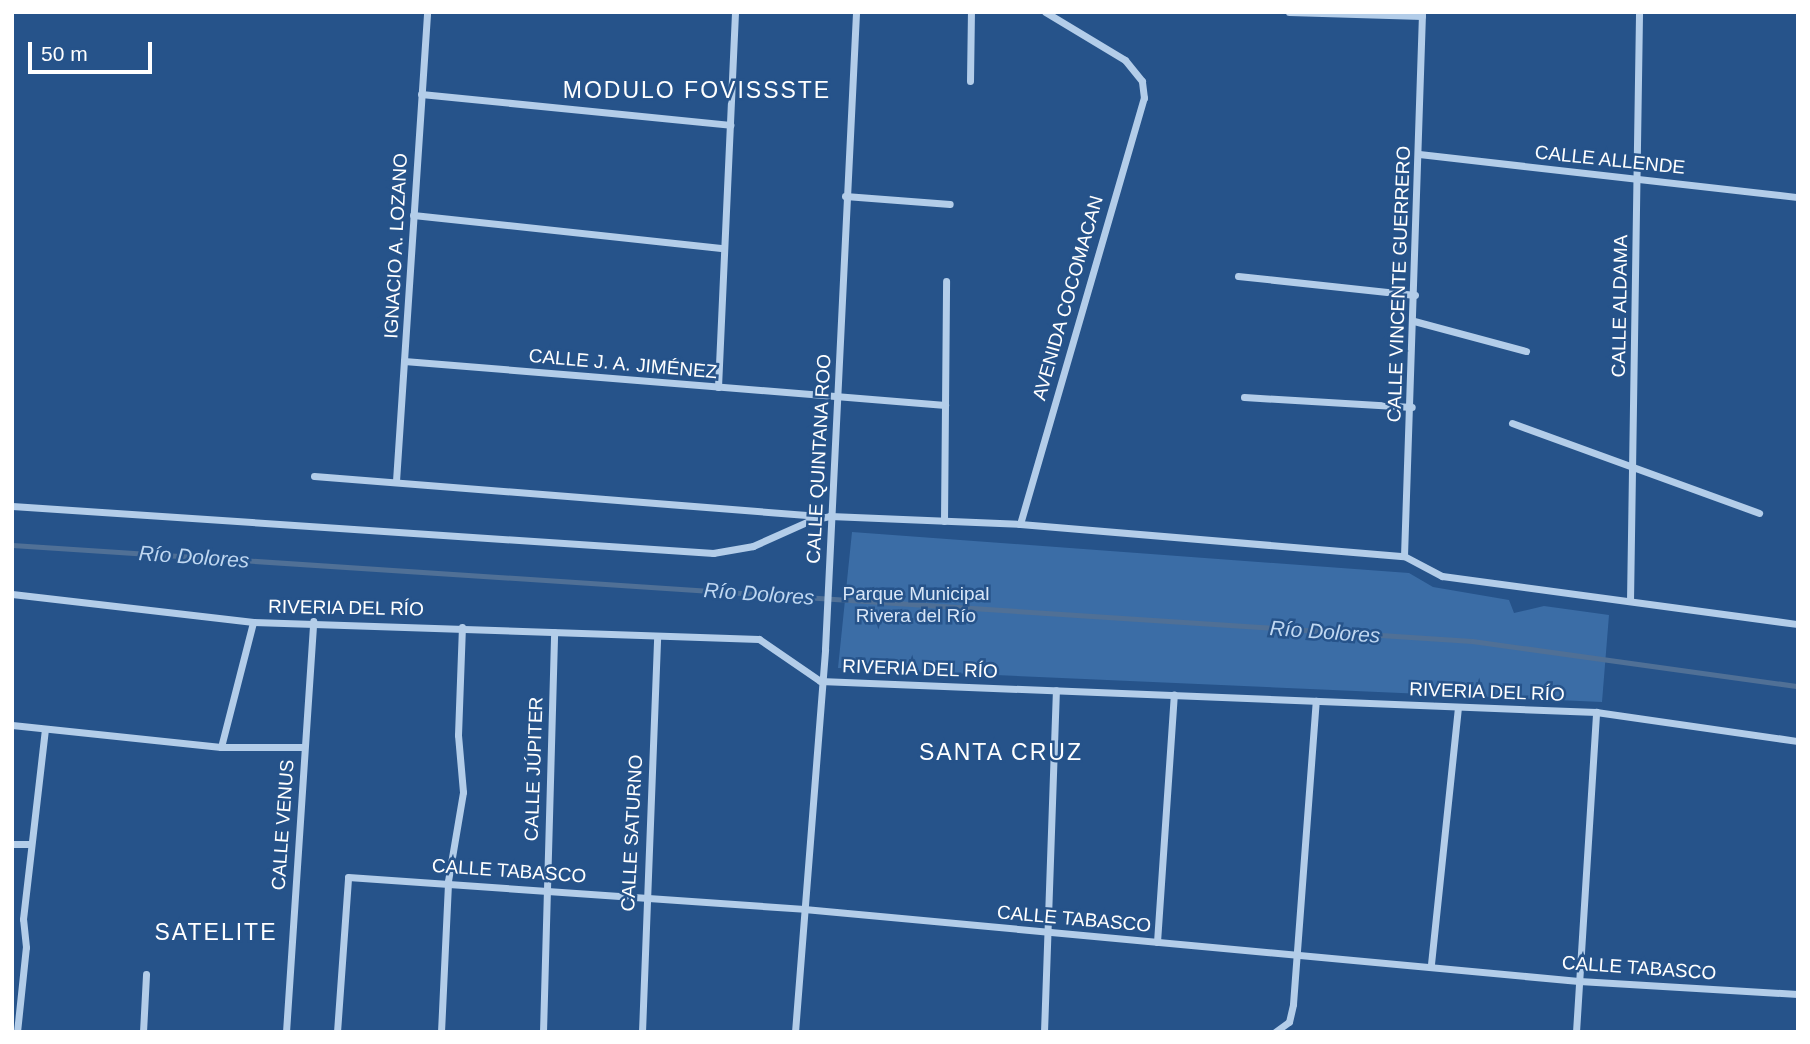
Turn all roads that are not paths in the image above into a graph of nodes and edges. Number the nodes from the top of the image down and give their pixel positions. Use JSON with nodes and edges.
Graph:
{"nodes":[{"id":1,"x":427,"y":12,"type":"edge"},
{"id":2,"x":735,"y":12,"type":"edge"},
{"id":3,"x":856,"y":12,"type":"edge"},
{"id":4,"x":971,"y":12,"type":"edge"},
{"id":5,"x":1045,"y":12,"type":"edge"},
{"id":6,"x":1289,"y":12,"type":"edge"},
{"id":7,"x":1639,"y":12,"type":"edge"},
{"id":8,"x":1422,"y":14,"type":"edge"},
{"id":9,"x":970,"y":81,"type":"dead end"},
{"id":10,"x":421,"y":94,"type":"junction"},
{"id":11,"x":730,"y":125,"type":"junction"},
{"id":12,"x":1419,"y":155,"type":"junction"},
{"id":13,"x":1638,"y":179,"type":"junction"},
{"id":14,"x":845,"y":196,"type":"junction"},
{"id":15,"x":1798,"y":197,"type":"edge"},
{"id":16,"x":950,"y":204,"type":"dead end"},
{"id":17,"x":413,"y":215,"type":"junction"},
{"id":18,"x":723,"y":248,"type":"junction"},
{"id":19,"x":1238,"y":276,"type":"dead end"},
{"id":20,"x":946,"y":281,"type":"dead end"},
{"id":21,"x":1415,"y":295,"type":"junction"},
{"id":22,"x":1414,"y":321,"type":"junction"},
{"id":23,"x":1526,"y":351,"type":"dead end"},
{"id":24,"x":404,"y":362,"type":"junction"},
{"id":25,"x":718,"y":387,"type":"junction"},
{"id":26,"x":1244,"y":397,"type":"dead end"},
{"id":27,"x":839,"y":399,"type":"junction"},
{"id":28,"x":945,"y":405,"type":"junction"},
{"id":29,"x":1412,"y":407,"type":"junction"},
{"id":30,"x":1512,"y":423,"type":"dead end"},
{"id":31,"x":1634,"y":467,"type":"junction"},
{"id":32,"x":314,"y":476,"type":"dead end"},
{"id":33,"x":396,"y":481,"type":"junction"},
{"id":34,"x":12,"y":506,"type":"edge"},
{"id":35,"x":1759,"y":513,"type":"dead end"},
{"id":36,"x":831,"y":516,"type":"junction"},
{"id":37,"x":944,"y":521,"type":"junction"},
{"id":38,"x":1020,"y":524,"type":"junction"},
{"id":39,"x":1404,"y":556,"type":"junction"},
{"id":40,"x":12,"y":594,"type":"edge"},
{"id":41,"x":1630,"y":601,"type":"junction"},
{"id":42,"x":313,"y":621,"type":"junction"},
{"id":43,"x":253,"y":622,"type":"junction"},
{"id":44,"x":1798,"y":624,"type":"edge"},
{"id":45,"x":462,"y":627,"type":"junction"},
{"id":46,"x":554,"y":632,"type":"junction"},
{"id":47,"x":657,"y":636,"type":"junction"},
{"id":48,"x":820,"y":681,"type":"junction"},
{"id":49,"x":1056,"y":691,"type":"junction"},
{"id":50,"x":1174,"y":695,"type":"junction"},
{"id":51,"x":1316,"y":701,"type":"junction"},
{"id":52,"x":1458,"y":707,"type":"junction"},
{"id":53,"x":1596,"y":712,"type":"junction"},
{"id":54,"x":12,"y":725,"type":"edge"},
{"id":55,"x":45,"y":729,"type":"junction"},
{"id":56,"x":1798,"y":741,"type":"edge"},
{"id":57,"x":221,"y":747,"type":"junction"},
{"id":58,"x":304,"y":747,"type":"junction"},
{"id":59,"x":12,"y":844,"type":"edge"},
{"id":60,"x":30,"y":844,"type":"junction"},
{"id":61,"x":448,"y":881,"type":"junction"},
{"id":62,"x":545,"y":889,"type":"junction"},
{"id":63,"x":644,"y":897,"type":"junction"},
{"id":64,"x":804,"y":909,"type":"junction"},
{"id":65,"x":1049,"y":934,"type":"junction"},
{"id":66,"x":1157,"y":942,"type":"junction"},
{"id":67,"x":1298,"y":952,"type":"junction"},
{"id":68,"x":1431,"y":964,"type":"junction"},
{"id":69,"x":146,"y":974,"type":"dead end"},
{"id":70,"x":1579,"y":981,"type":"junction"},
{"id":71,"x":1798,"y":993,"type":"edge"},
{"id":72,"x":17,"y":1032,"type":"edge"},
{"id":73,"x":143,"y":1032,"type":"edge"},
{"id":74,"x":286,"y":1032,"type":"edge"},
{"id":75,"x":337,"y":1032,"type":"edge"},
{"id":76,"x":441,"y":1032,"type":"edge"},
{"id":77,"x":543,"y":1032,"type":"edge"},
{"id":78,"x":642,"y":1032,"type":"edge"},
{"id":79,"x":795,"y":1032,"type":"edge"},
{"id":80,"x":1044,"y":1032,"type":"edge"},
{"id":81,"x":1275,"y":1032,"type":"edge"},
{"id":82,"x":1576,"y":1032,"type":"edge"}],
"edges":[{"from":1,"to":10,"type":"street","name":"IGNACIO A. LOZANO"},
{"from":2,"to":11,"type":"street"},
{"from":3,"to":14,"type":"street","name":"CALLE QUINTANA ROO"},
{"from":4,"to":9,"type":"street"},
{"from":5,"to":38,"type":"street","name":"AVENIDA COCOMACAN"},
{"from":6,"to":8,"type":"street"},
{"from":7,"to":13,"type":"street","name":"CALLE ALDAMA"},
{"from":8,"to":12,"type":"street","name":"CALLE VINCENTE GUERRERO"},
{"from":10,"to":11,"type":"street"},
{"from":10,"to":17,"type":"street","name":"IGNACIO A. LOZANO"},
{"from":11,"to":18,"type":"street"},
{"from":12,"to":13,"type":"street","name":"CALLE ALLENDE"},
{"from":12,"to":21,"type":"street","name":"CALLE VINCENTE GUERRERO"},
{"from":13,"to":15,"type":"street","name":"CALLE ALLENDE"},
{"from":13,"to":31,"type":"street","name":"CALLE ALDAMA"},
{"from":14,"to":16,"type":"street"},
{"from":14,"to":27,"type":"street","name":"CALLE QUINTANA ROO"},
{"from":17,"to":18,"type":"street"},
{"from":17,"to":24,"type":"street","name":"IGNACIO A. LOZANO"},
{"from":18,"to":25,"type":"street"},
{"from":19,"to":21,"type":"street"},
{"from":20,"to":28,"type":"street"},
{"from":21,"to":22,"type":"street","name":"CALLE VINCENTE GUERRERO"},
{"from":22,"to":23,"type":"street"},
{"from":22,"to":29,"type":"street","name":"CALLE VINCENTE GUERRERO"},
{"from":24,"to":25,"type":"street","name":"CALLE J. A. JIMÉNEZ"},
{"from":24,"to":33,"type":"street","name":"IGNACIO A. LOZANO"},
{"from":25,"to":27,"type":"street","name":"CALLE J. A. JIMÉNEZ"},
{"from":26,"to":29,"type":"street"},
{"from":27,"to":28,"type":"street","name":"CALLE J. A. JIMÉNEZ"},
{"from":27,"to":36,"type":"street","name":"CALLE QUINTANA ROO"},
{"from":28,"to":37,"type":"street"},
{"from":29,"to":39,"type":"street","name":"CALLE VINCENTE GUERRERO"},
{"from":30,"to":31,"type":"street"},
{"from":31,"to":35,"type":"street"},
{"from":31,"to":41,"type":"street","name":"CALLE ALDAMA"},
{"from":32,"to":33,"type":"street"},
{"from":33,"to":36,"type":"street"},
{"from":34,"to":36,"type":"street"},
{"from":36,"to":37,"type":"street"},
{"from":36,"to":48,"type":"street","name":"CALLE QUINTANA ROO"},
{"from":37,"to":38,"type":"street"},
{"from":38,"to":39,"type":"street"},
{"from":39,"to":41,"type":"street"},
{"from":40,"to":43,"type":"street","name":"RIVERIA DEL RÍO"},
{"from":41,"to":44,"type":"street"},
{"from":42,"to":43,"type":"street","name":"RIVERIA DEL RÍO"},
{"from":42,"to":45,"type":"street","name":"RIVERIA DEL RÍO"},
{"from":42,"to":58,"type":"street","name":"CALLE VENUS"},
{"from":43,"to":57,"type":"street"},
{"from":45,"to":46,"type":"street","name":"RIVERIA DEL RÍO"},
{"from":45,"to":61,"type":"street"},
{"from":46,"to":47,"type":"street","name":"RIVERIA DEL RÍO"},
{"from":46,"to":62,"type":"street","name":"CALLE JÚPITER"},
{"from":47,"to":48,"type":"street","name":"RIVERIA DEL RÍO"},
{"from":47,"to":63,"type":"street","name":"CALLE SATURNO"},
{"from":48,"to":49,"type":"street","name":"RIVERIA DEL RÍO"},
{"from":48,"to":64,"type":"street","name":"CALLE QUINTANA ROO"},
{"from":49,"to":50,"type":"street","name":"RIVERIA DEL RÍO"},
{"from":49,"to":65,"type":"street"},
{"from":50,"to":51,"type":"street","name":"RIVERIA DEL RÍO"},
{"from":50,"to":66,"type":"street"},
{"from":51,"to":52,"type":"street","name":"RIVERIA DEL RÍO"},
{"from":51,"to":67,"type":"street"},
{"from":52,"to":53,"type":"street","name":"RIVERIA DEL RÍO"},
{"from":52,"to":68,"type":"street"},
{"from":53,"to":56,"type":"street","name":"RIVERIA DEL RÍO"},
{"from":53,"to":70,"type":"street"},
{"from":54,"to":55,"type":"street"},
{"from":55,"to":57,"type":"street"},
{"from":55,"to":60,"type":"street"},
{"from":57,"to":58,"type":"street"},
{"from":58,"to":74,"type":"street","name":"CALLE VENUS"},
{"from":59,"to":60,"type":"street"},
{"from":60,"to":72,"type":"street"},
{"from":61,"to":62,"type":"street","name":"CALLE TABASCO"},
{"from":61,"to":75,"type":"street","name":"CALLE TABASCO"},
{"from":61,"to":76,"type":"street"},
{"from":62,"to":63,"type":"street","name":"CALLE TABASCO"},
{"from":62,"to":77,"type":"street","name":"CALLE JÚPITER"},
{"from":63,"to":64,"type":"street","name":"CALLE TABASCO"},
{"from":63,"to":78,"type":"street","name":"CALLE SATURNO"},
{"from":64,"to":65,"type":"street","name":"CALLE TABASCO"},
{"from":64,"to":79,"type":"street","name":"CALLE QUINTANA ROO"},
{"from":65,"to":66,"type":"street","name":"CALLE TABASCO"},
{"from":65,"to":80,"type":"street"},
{"from":66,"to":67,"type":"street","name":"CALLE TABASCO"},
{"from":67,"to":68,"type":"street","name":"CALLE TABASCO"},
{"from":67,"to":81,"type":"street"},
{"from":68,"to":70,"type":"street","name":"CALLE TABASCO"},
{"from":69,"to":73,"type":"street"},
{"from":70,"to":71,"type":"street","name":"CALLE TABASCO"},
{"from":70,"to":82,"type":"street"}]}
